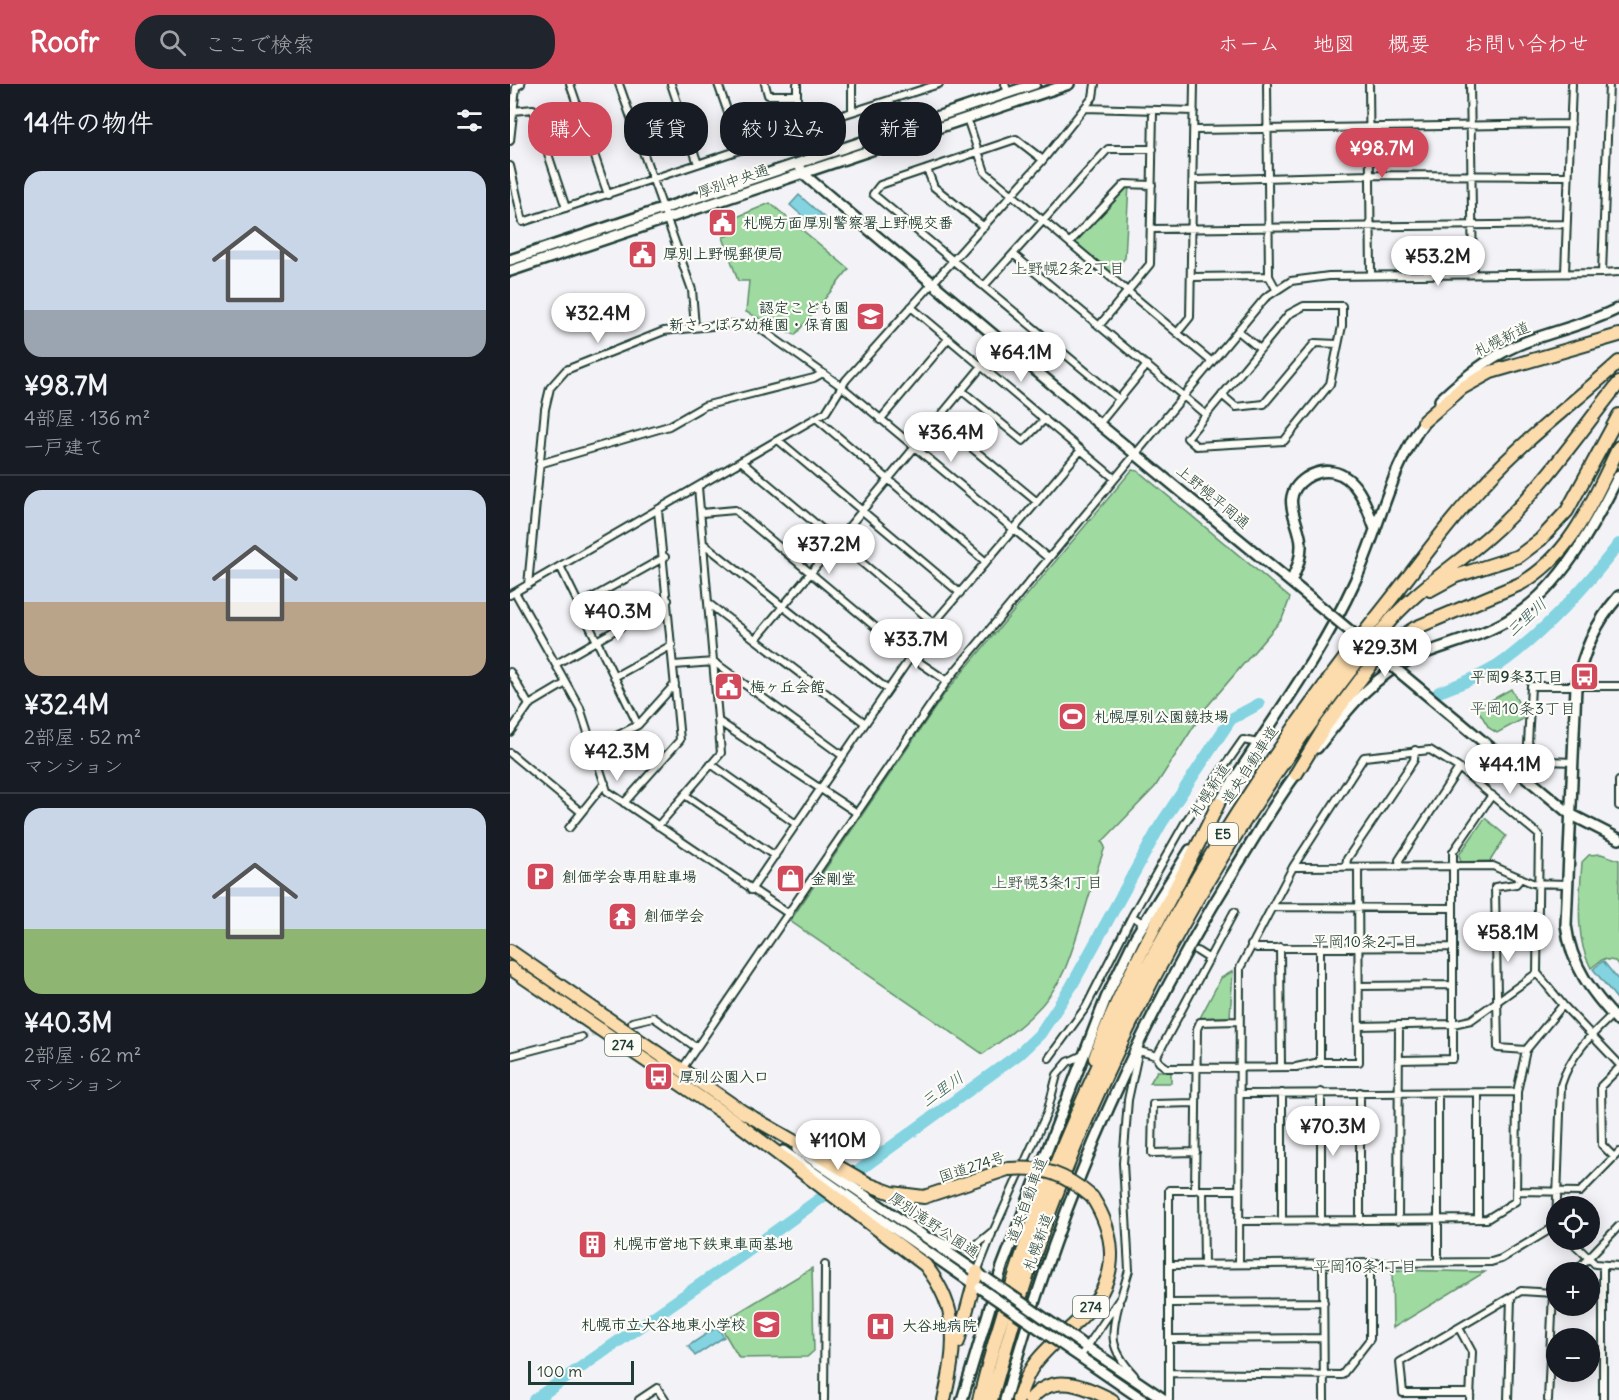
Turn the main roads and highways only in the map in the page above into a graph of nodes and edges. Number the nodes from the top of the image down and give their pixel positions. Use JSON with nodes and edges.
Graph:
{"nodes":[{"id":1,"x":1619,"y":335,"type":"edge"},
{"id":2,"x":1619,"y":362,"type":"edge"},
{"id":3,"x":1619,"y":382,"type":"edge"},
{"id":4,"x":1619,"y":415,"type":"edge"},
{"id":5,"x":1424,"y":421,"type":"road end"},
{"id":6,"x":1619,"y":447,"type":"edge"},
{"id":7,"x":1386,"y":625,"type":"junction"},
{"id":8,"x":1296,"y":774,"type":"road end"},
{"id":9,"x":1218,"y":804,"type":"road end"},
{"id":10,"x":510,"y":951,"type":"edge"},
{"id":11,"x":510,"y":968,"type":"edge"},
{"id":12,"x":740,"y":1117,"type":"junction"},
{"id":13,"x":1072,"y":1125,"type":"junction"},
{"id":14,"x":807,"y":1161,"type":"junction"},
{"id":15,"x":979,"y":1281,"type":"road end"},
{"id":16,"x":954,"y":1358,"type":"junction"},
{"id":17,"x":944,"y":1400,"type":"edge"},
{"id":18,"x":979,"y":1400,"type":"edge"},
{"id":19,"x":991,"y":1400,"type":"edge"},
{"id":20,"x":1018,"y":1400,"type":"edge"},
{"id":21,"x":1030,"y":1400,"type":"edge"},
{"id":22,"x":1112,"y":1400,"type":"edge"}],
"edges":[{"from":1,"to":5,"type":"highway"},
{"from":2,"to":13,"type":"highway","name":"道央自動車道","number":"E5"},
{"from":3,"to":7,"type":"highway","name":"道央自動車道","number":"E5"},
{"from":4,"to":7,"type":"highway"},
{"from":6,"to":8,"type":"highway"},
{"from":7,"to":19,"type":"highway","name":"道央自動車道","number":"E5"},
{"from":9,"to":13,"type":"highway"},
{"from":10,"to":12,"type":"highway","number":"274"},
{"from":11,"to":12,"type":"highway","number":"274"},
{"from":12,"to":14,"type":"highway","name":"国道274号","number":"274"},
{"from":12,"to":14,"type":"highway","name":"国道274号","number":"274"},
{"from":13,"to":18,"type":"highway","name":"道央自動車道","number":"E5"},
{"from":14,"to":16,"type":"highway","name":"国道274号","number":"274"},
{"from":14,"to":20,"type":"highway","name":"国道274号","number":"274","bridge":true},
{"from":15,"to":16,"type":"highway"},
{"from":16,"to":17,"type":"highway","name":"国道274号","number":"274"},
{"from":21,"to":22,"type":"highway"}]}
